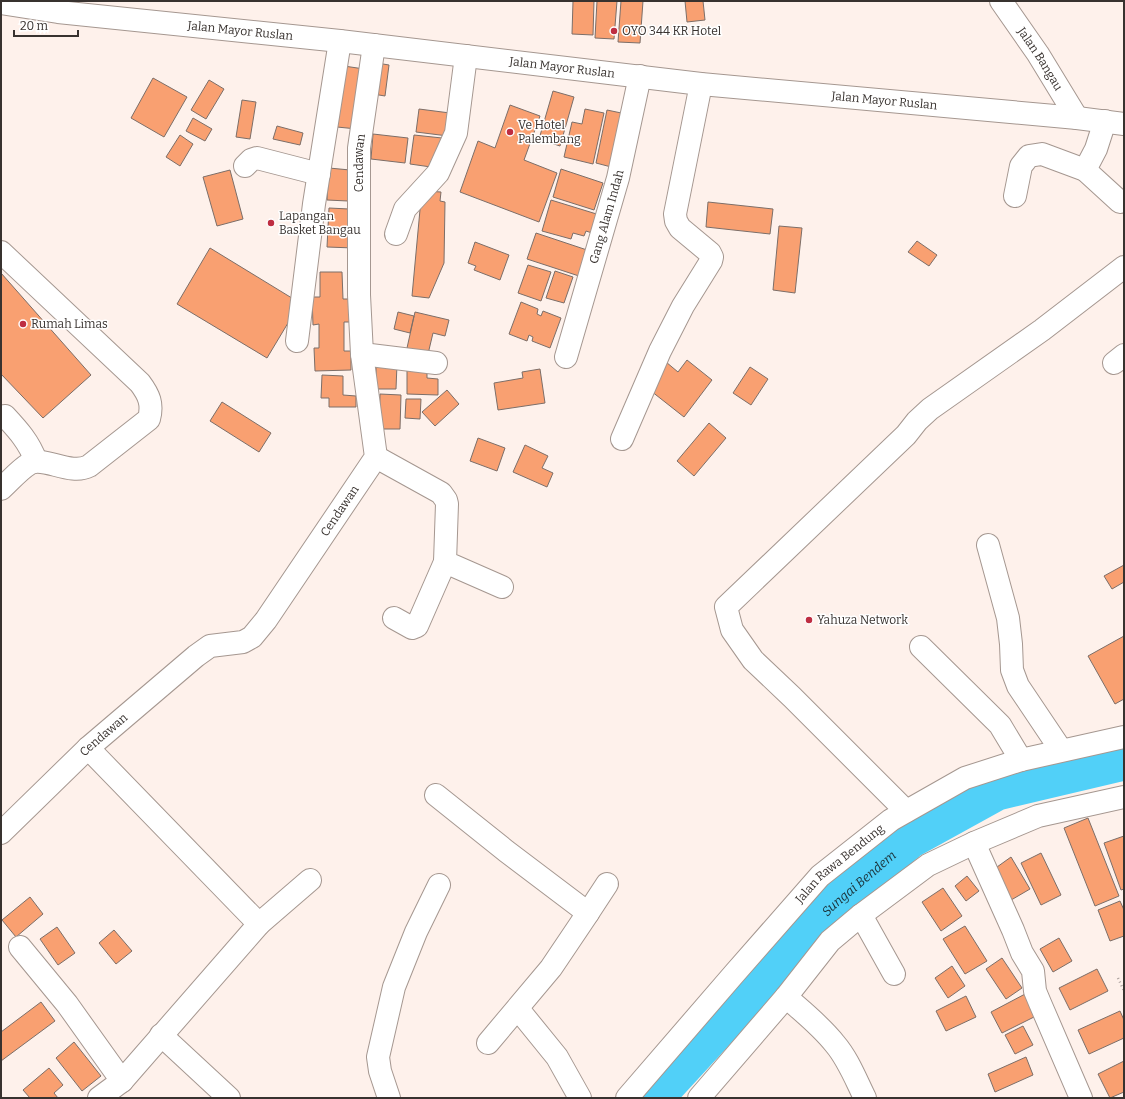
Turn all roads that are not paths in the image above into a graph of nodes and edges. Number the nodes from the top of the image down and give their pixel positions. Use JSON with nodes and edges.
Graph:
{"nodes":[{"id":1,"x":1001,"y":1,"type":"edge"},
{"id":2,"x":1,"y":3,"type":"edge"},
{"id":3,"x":340,"y":41,"type":"junction"},
{"id":4,"x":374,"y":45,"type":"junction"},
{"id":5,"x":466,"y":56,"type":"junction"},
{"id":6,"x":640,"y":76,"type":"junction"},
{"id":7,"x":701,"y":84,"type":"junction"},
{"id":8,"x":1077,"y":118,"type":"junction"},
{"id":9,"x":1115,"y":122,"type":"edge"},
{"id":10,"x":245,"y":166,"type":"dead end"},
{"id":11,"x":1085,"y":170,"type":"junction"},
{"id":12,"x":319,"y":174,"type":"junction"},
{"id":13,"x":1015,"y":196,"type":"dead end"},
{"id":14,"x":1120,"y":202,"type":"dead end"},
{"id":15,"x":396,"y":234,"type":"dead end"},
{"id":16,"x":1,"y":252,"type":"edge"},
{"id":17,"x":1124,"y":267,"type":"edge"},
{"id":18,"x":297,"y":341,"type":"dead end"},
{"id":19,"x":362,"y":354,"type":"junction"},
{"id":20,"x":566,"y":357,"type":"dead end"},
{"id":21,"x":436,"y":363,"type":"dead end"},
{"id":22,"x":5,"y":416,"type":"dead end"},
{"id":23,"x":622,"y":439,"type":"dead end"},
{"id":24,"x":376,"y":457,"type":"junction"},
{"id":25,"x":36,"y":461,"type":"junction"},
{"id":26,"x":1,"y":489,"type":"edge"},
{"id":27,"x":988,"y":545,"type":"dead end"},
{"id":28,"x":445,"y":562,"type":"junction"},
{"id":29,"x":502,"y":587,"type":"dead end"},
{"id":30,"x":394,"y":618,"type":"dead end"},
{"id":31,"x":921,"y":647,"type":"dead end"},
{"id":32,"x":1124,"y":737,"type":"edge"},
{"id":33,"x":88,"y":748,"type":"junction"},
{"id":34,"x":1061,"y":750,"type":"junction"},
{"id":35,"x":1021,"y":760,"type":"junction"},
{"id":36,"x":436,"y":795,"type":"dead end"},
{"id":37,"x":1124,"y":797,"type":"edge"},
{"id":38,"x":906,"y":811,"type":"junction"},
{"id":39,"x":1,"y":834,"type":"edge"},
{"id":40,"x":974,"y":843,"type":"junction"},
{"id":41,"x":310,"y":880,"type":"dead end"},
{"id":42,"x":607,"y":884,"type":"dead end"},
{"id":43,"x":439,"y":885,"type":"dead end"},
{"id":44,"x":588,"y":913,"type":"junction"},
{"id":45,"x":861,"y":915,"type":"junction"},
{"id":46,"x":259,"y":924,"type":"junction"},
{"id":47,"x":20,"y":947,"type":"dead end"},
{"id":48,"x":894,"y":974,"type":"dead end"},
{"id":49,"x":786,"y":997,"type":"junction"},
{"id":50,"x":518,"y":1009,"type":"junction"},
{"id":51,"x":161,"y":1035,"type":"junction"},
{"id":52,"x":488,"y":1043,"type":"dead end"},
{"id":53,"x":122,"y":1081,"type":"junction"},
{"id":54,"x":99,"y":1098,"type":"edge"},
{"id":55,"x":229,"y":1098,"type":"edge"},
{"id":56,"x":389,"y":1098,"type":"edge"},
{"id":57,"x":580,"y":1098,"type":"edge"},
{"id":58,"x":627,"y":1098,"type":"edge"},
{"id":59,"x":699,"y":1098,"type":"edge"},
{"id":60,"x":865,"y":1098,"type":"edge"},
{"id":61,"x":1081,"y":1098,"type":"edge"}],
"edges":[{"from":1,"to":8,"type":"street","name":"Jalan Bangau"},
{"from":2,"to":3,"type":"street","name":"Jalan Mayor Ruslan"},
{"from":3,"to":4,"type":"street","name":"Jalan Mayor Ruslan"},
{"from":3,"to":12,"type":"street"},
{"from":4,"to":5,"type":"street","name":"Jalan Mayor Ruslan"},
{"from":4,"to":19,"type":"street","name":"Cendawan"},
{"from":5,"to":6,"type":"street","name":"Jalan Mayor Ruslan"},
{"from":5,"to":15,"type":"street"},
{"from":6,"to":7,"type":"street","name":"Jalan Mayor Ruslan"},
{"from":6,"to":20,"type":"street","name":"Gang Alam Indah"},
{"from":7,"to":8,"type":"street","name":"Jalan Mayor Ruslan"},
{"from":7,"to":23,"type":"street"},
{"from":8,"to":9,"type":"street","name":"Jalan Mayor Ruslan"},
{"from":9,"to":11,"type":"street"},
{"from":10,"to":12,"type":"street"},
{"from":11,"to":13,"type":"street"},
{"from":11,"to":14,"type":"street"},
{"from":12,"to":18,"type":"street"},
{"from":16,"to":25,"type":"street"},
{"from":17,"to":38,"type":"street"},
{"from":19,"to":21,"type":"street"},
{"from":19,"to":24,"type":"street","name":"Cendawan"},
{"from":22,"to":25,"type":"street"},
{"from":24,"to":28,"type":"street"},
{"from":24,"to":33,"type":"street","name":"Cendawan"},
{"from":25,"to":26,"type":"street"},
{"from":27,"to":34,"type":"street"},
{"from":28,"to":29,"type":"street"},
{"from":28,"to":30,"type":"street"},
{"from":31,"to":35,"type":"street"},
{"from":32,"to":34,"type":"street","name":"Jalan Rawa Bendung"},
{"from":33,"to":39,"type":"street","name":"Cendawan"},
{"from":33,"to":46,"type":"street"},
{"from":34,"to":35,"type":"street","name":"Jalan Rawa Bendung"},
{"from":35,"to":38,"type":"street","name":"Jalan Rawa Bendung"},
{"from":36,"to":44,"type":"street"},
{"from":37,"to":40,"type":"street"},
{"from":38,"to":58,"type":"street","name":"Jalan Rawa Bendung"},
{"from":40,"to":45,"type":"street"},
{"from":40,"to":61,"type":"street"},
{"from":41,"to":46,"type":"street"},
{"from":42,"to":44,"type":"street"},
{"from":43,"to":56,"type":"street"},
{"from":44,"to":50,"type":"street"},
{"from":45,"to":48,"type":"street"},
{"from":45,"to":49,"type":"street"},
{"from":46,"to":51,"type":"street"},
{"from":47,"to":53,"type":"street"},
{"from":49,"to":59,"type":"street"},
{"from":49,"to":60,"type":"street"},
{"from":50,"to":52,"type":"street"},
{"from":50,"to":57,"type":"street"},
{"from":51,"to":53,"type":"street"},
{"from":51,"to":55,"type":"street"},
{"from":53,"to":54,"type":"street"}]}
